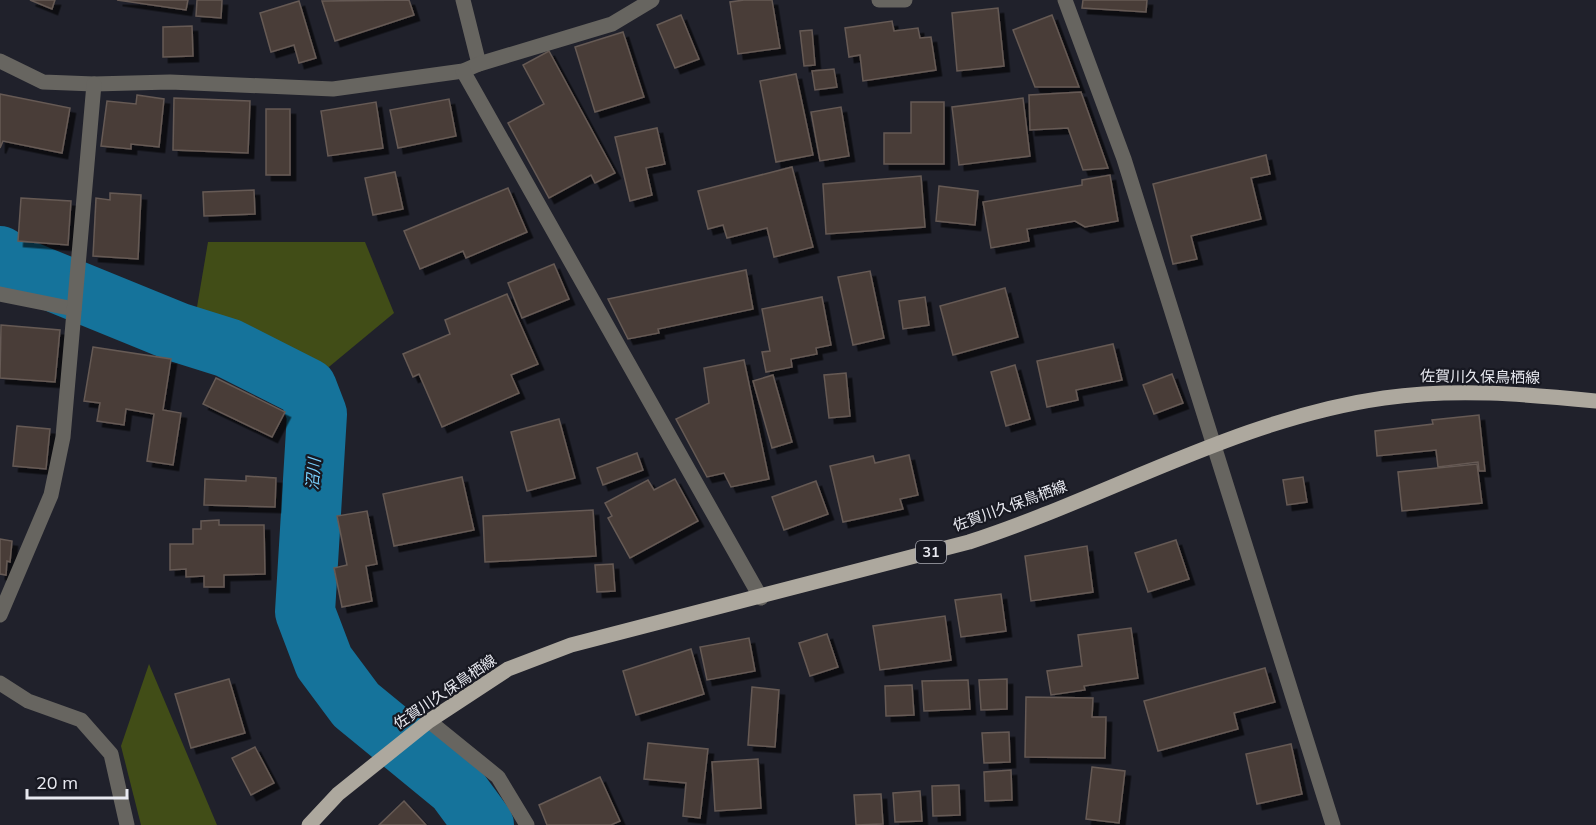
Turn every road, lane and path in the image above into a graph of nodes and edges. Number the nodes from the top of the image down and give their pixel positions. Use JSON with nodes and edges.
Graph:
{"nodes":[{"id":1,"x":463,"y":0,"type":"edge"},
{"id":2,"x":652,"y":0,"type":"edge"},
{"id":3,"x":879,"y":0,"type":"edge"},
{"id":4,"x":905,"y":0,"type":"edge"},
{"id":5,"x":1065,"y":0,"type":"edge"},
{"id":6,"x":0,"y":61,"type":"edge"},
{"id":7,"x":479,"y":64,"type":"junction"},
{"id":8,"x":463,"y":71,"type":"junction"},
{"id":9,"x":94,"y":84,"type":"junction"},
{"id":10,"x":0,"y":294,"type":"edge"},
{"id":11,"x":74,"y":309,"type":"junction"},
{"id":12,"x":1596,"y":401,"type":"edge"},
{"id":13,"x":1212,"y":445,"type":"junction"},
{"id":14,"x":761,"y":598,"type":"junction"},
{"id":15,"x":0,"y":615,"type":"edge"},
{"id":16,"x":0,"y":682,"type":"edge"},
{"id":17,"x":429,"y":721,"type":"junction"},
{"id":18,"x":127,"y":825,"type":"edge"},
{"id":19,"x":309,"y":825,"type":"edge"},
{"id":20,"x":527,"y":825,"type":"edge"},
{"id":21,"x":1333,"y":825,"type":"edge"}],
"edges":[{"from":1,"to":7,"type":"street"},
{"from":2,"to":7,"type":"street"},
{"from":3,"to":4,"type":"street"},
{"from":5,"to":13,"type":"street"},
{"from":6,"to":9,"type":"street"},
{"from":7,"to":8,"type":"street"},
{"from":8,"to":9,"type":"street"},
{"from":8,"to":14,"type":"street"},
{"from":9,"to":11,"type":"street"},
{"from":10,"to":11,"type":"street"},
{"from":11,"to":15,"type":"street"},
{"from":12,"to":13,"type":"main road","name":"佐賀川久保鳥栖線","number":"31"},
{"from":13,"to":14,"type":"main road","name":"佐賀川久保鳥栖線","number":"31"},
{"from":13,"to":21,"type":"street"},
{"from":14,"to":17,"type":"main road","name":"佐賀川久保鳥栖線","number":"31"},
{"from":16,"to":18,"type":"street"},
{"from":17,"to":19,"type":"main road","name":"佐賀川久保鳥栖線","number":"31"},
{"from":17,"to":20,"type":"street"}]}
